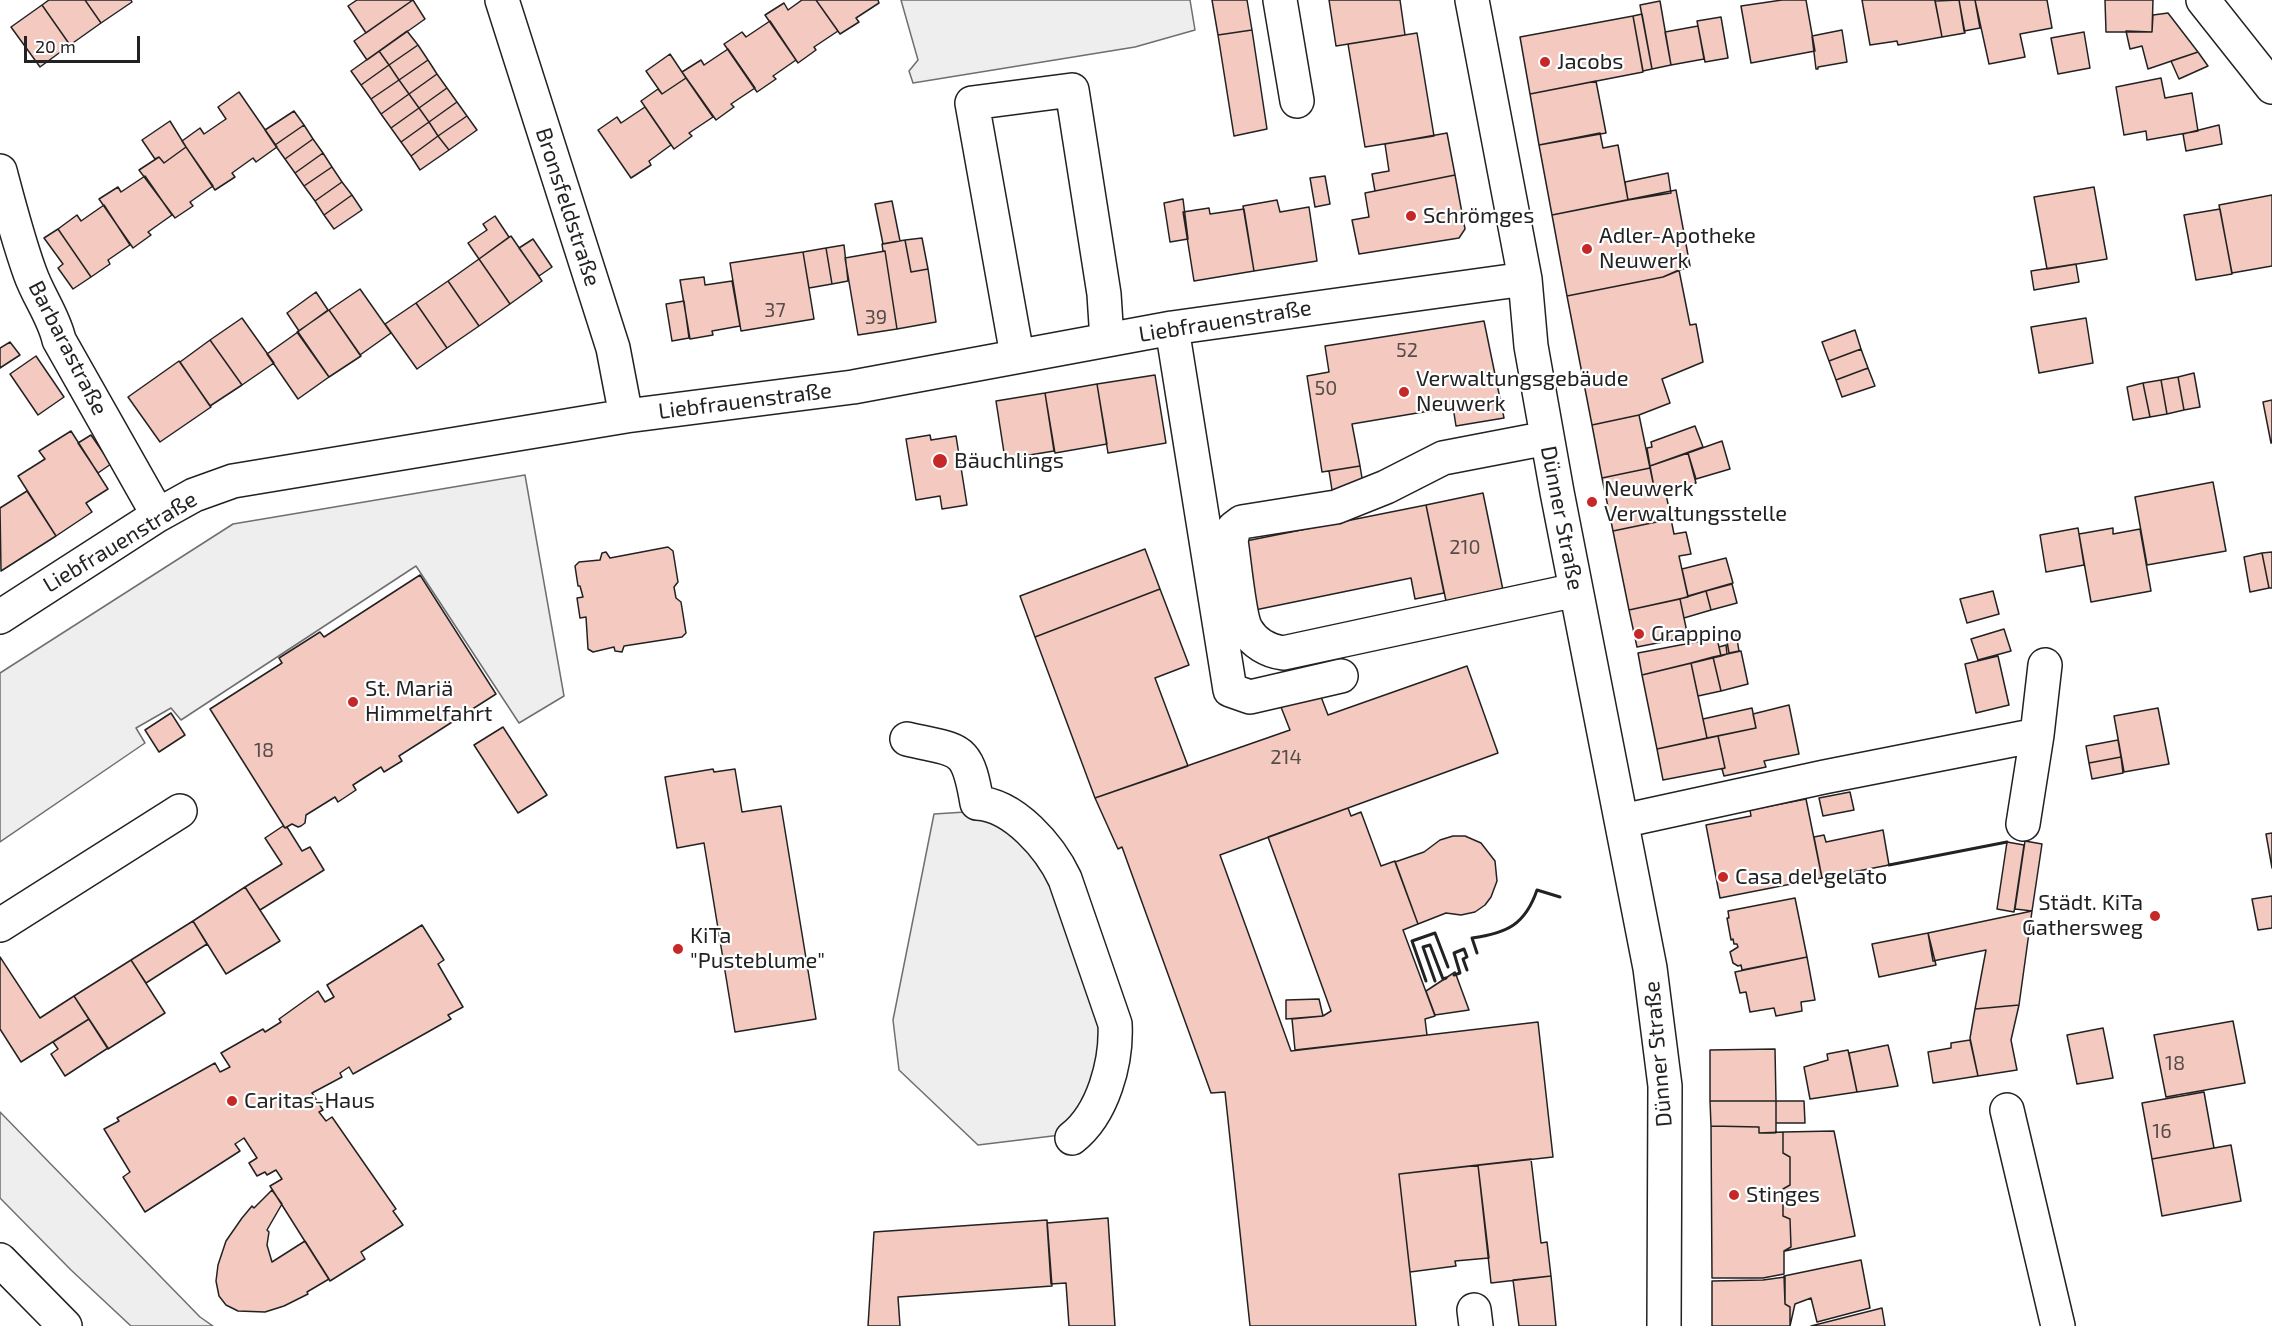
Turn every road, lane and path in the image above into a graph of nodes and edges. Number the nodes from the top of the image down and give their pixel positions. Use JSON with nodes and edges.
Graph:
{"nodes":[{"id":1,"x":502,"y":0,"type":"edge"},
{"id":2,"x":1280,"y":0,"type":"edge"},
{"id":3,"x":1472,"y":0,"type":"edge"},
{"id":4,"x":2203,"y":0,"type":"edge"},
{"id":5,"x":2272,"y":87,"type":"edge"},
{"id":6,"x":1297,"y":101,"type":"dead end"},
{"id":7,"x":0,"y":171,"type":"edge"},
{"id":8,"x":1525,"y":279,"type":"junction"},
{"id":9,"x":1172,"y":328,"type":"junction"},
{"id":10,"x":1107,"y":340,"type":"junction"},
{"id":11,"x":1017,"y":355,"type":"junction"},
{"id":12,"x":626,"y":416,"type":"junction"},
{"id":13,"x":1547,"y":438,"type":"junction"},
{"id":14,"x":158,"y":515,"type":"junction"},
{"id":15,"x":1576,"y":590,"type":"junction"},
{"id":16,"x":0,"y":617,"type":"edge"},
{"id":17,"x":2045,"y":665,"type":"dead end"},
{"id":18,"x":1341,"y":676,"type":"dead end"},
{"id":19,"x":2037,"y":735,"type":"junction"},
{"id":20,"x":907,"y":739,"type":"dead end"},
{"id":21,"x":180,"y":811,"type":"dead end"},
{"id":22,"x":1622,"y":821,"type":"junction"},
{"id":23,"x":2024,"y":824,"type":"dead end"},
{"id":24,"x":0,"y":925,"type":"edge"},
{"id":25,"x":2007,"y":1110,"type":"dead end"},
{"id":26,"x":1072,"y":1138,"type":"dead end"},
{"id":27,"x":0,"y":1260,"type":"edge"},
{"id":28,"x":65,"y":1326,"type":"edge"},
{"id":29,"x":1664,"y":1326,"type":"edge"},
{"id":30,"x":2058,"y":1326,"type":"edge"}],
"edges":[{"from":1,"to":12,"type":"street","name":"Bronsfeldstraße"},
{"from":2,"to":6,"type":"street"},
{"from":3,"to":8,"type":"street","name":"Dünner Straße"},
{"from":4,"to":5,"type":"street"},
{"from":7,"to":14,"type":"street","name":"Barbarastraße"},
{"from":8,"to":9,"type":"street","name":"Liebfrauenstraße"},
{"from":8,"to":13,"type":"street","name":"Dünner Straße"},
{"from":9,"to":10,"type":"street","name":"Liebfrauenstraße"},
{"from":9,"to":18,"type":"street"},
{"from":10,"to":11,"type":"street","name":"Liebfrauenstraße"},
{"from":10,"to":11,"type":"street"},
{"from":11,"to":12,"type":"street","name":"Liebfrauenstraße"},
{"from":12,"to":14,"type":"street","name":"Liebfrauenstraße"},
{"from":13,"to":15,"type":"street","name":"Dünner Straße"},
{"from":13,"to":15,"type":"street"},
{"from":14,"to":16,"type":"street","name":"Liebfrauenstraße"},
{"from":15,"to":22,"type":"street","name":"Dünner Straße"},
{"from":17,"to":19,"type":"street"},
{"from":19,"to":22,"type":"street"},
{"from":19,"to":23,"type":"street"},
{"from":20,"to":26,"type":"street"},
{"from":21,"to":24,"type":"street"},
{"from":22,"to":29,"type":"street","name":"Dünner Straße"},
{"from":25,"to":30,"type":"street"},
{"from":27,"to":28,"type":"street"}]}
